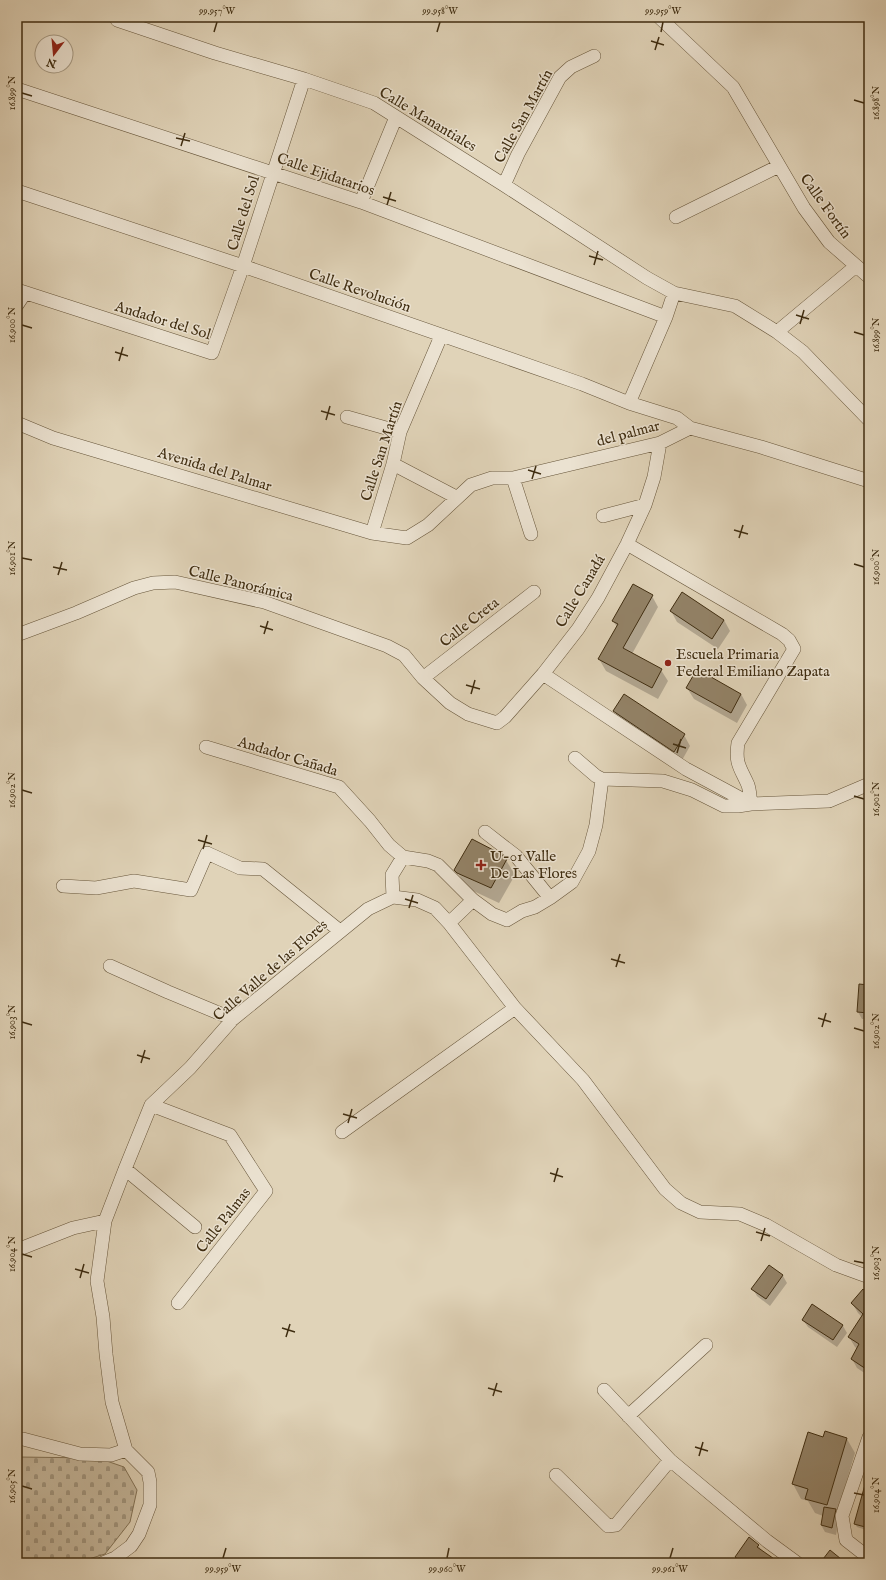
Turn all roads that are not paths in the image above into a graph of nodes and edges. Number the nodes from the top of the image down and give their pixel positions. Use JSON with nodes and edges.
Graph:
{"nodes":[{"id":1,"x":660,"y":17,"type":"edge"},
{"id":2,"x":117,"y":20,"type":"dead end"},
{"id":3,"x":594,"y":56,"type":"dead end"},
{"id":4,"x":304,"y":78,"type":"junction"},
{"id":5,"x":17,"y":89,"type":"edge"},
{"id":6,"x":396,"y":117,"type":"junction"},
{"id":7,"x":779,"y":166,"type":"junction"},
{"id":8,"x":273,"y":172,"type":"junction"},
{"id":9,"x":504,"y":185,"type":"junction"},
{"id":10,"x":17,"y":191,"type":"edge"},
{"id":11,"x":361,"y":202,"type":"junction"},
{"id":12,"x":676,"y":217,"type":"dead end"},
{"id":13,"x":243,"y":266,"type":"junction"},
{"id":14,"x":856,"y":266,"type":"junction"},
{"id":15,"x":869,"y":277,"type":"edge"},
{"id":16,"x":21,"y":292,"type":"edge"},
{"id":17,"x":674,"y":293,"type":"junction"},
{"id":18,"x":17,"y":305,"type":"edge"},
{"id":19,"x":666,"y":317,"type":"junction"},
{"id":20,"x":777,"y":332,"type":"junction"},
{"id":21,"x":442,"y":336,"type":"junction"},
{"id":22,"x":629,"y":403,"type":"junction"},
{"id":23,"x":347,"y":417,"type":"dead end"},
{"id":24,"x":868,"y":419,"type":"edge"},
{"id":25,"x":17,"y":423,"type":"edge"},
{"id":26,"x":690,"y":428,"type":"junction"},
{"id":27,"x":400,"y":432,"type":"junction"},
{"id":28,"x":660,"y":443,"type":"junction"},
{"id":29,"x":394,"y":464,"type":"junction"},
{"id":30,"x":513,"y":478,"type":"junction"},
{"id":31,"x":869,"y":481,"type":"edge"},
{"id":32,"x":456,"y":497,"type":"junction"},
{"id":33,"x":645,"y":505,"type":"junction"},
{"id":34,"x":603,"y":516,"type":"dead end"},
{"id":35,"x":372,"y":532,"type":"junction"},
{"id":36,"x":531,"y":534,"type":"dead end"},
{"id":37,"x":408,"y":538,"type":"joint"},
{"id":38,"x":627,"y":544,"type":"junction"},
{"id":39,"x":534,"y":592,"type":"dead end"},
{"id":40,"x":17,"y":635,"type":"edge"},
{"id":41,"x":543,"y":674,"type":"junction"},
{"id":42,"x":423,"y":678,"type":"junction"},
{"id":43,"x":483,"y":719,"type":"joint"},
{"id":44,"x":206,"y":747,"type":"dead end"},
{"id":45,"x":576,"y":758,"type":"dead end"},
{"id":46,"x":602,"y":779,"type":"junction"},
{"id":47,"x":869,"y":784,"type":"edge"},
{"id":48,"x":751,"y":804,"type":"junction"},
{"id":49,"x":485,"y":832,"type":"dead end"},
{"id":50,"x":403,"y":857,"type":"junction"},
{"id":51,"x":63,"y":886,"type":"dead end"},
{"id":52,"x":393,"y":897,"type":"junction"},
{"id":53,"x":550,"y":898,"type":"junction"},
{"id":54,"x":473,"y":900,"type":"junction"},
{"id":55,"x":449,"y":923,"type":"junction"},
{"id":56,"x":340,"y":931,"type":"junction"},
{"id":57,"x":110,"y":966,"type":"dead end"},
{"id":58,"x":515,"y":1008,"type":"junction"},
{"id":59,"x":233,"y":1019,"type":"junction"},
{"id":60,"x":151,"y":1105,"type":"junction"},
{"id":61,"x":342,"y":1132,"type":"dead end"},
{"id":62,"x":124,"y":1169,"type":"junction"},
{"id":63,"x":105,"y":1221,"type":"junction"},
{"id":64,"x":195,"y":1227,"type":"dead end"},
{"id":65,"x":17,"y":1250,"type":"edge"},
{"id":66,"x":869,"y":1277,"type":"edge"},
{"id":67,"x":178,"y":1302,"type":"dead end"},
{"id":68,"x":706,"y":1346,"type":"dead end"},
{"id":69,"x":604,"y":1390,"type":"dead end"},
{"id":70,"x":628,"y":1416,"type":"junction"},
{"id":71,"x":869,"y":1437,"type":"edge"},
{"id":72,"x":17,"y":1439,"type":"edge"},
{"id":73,"x":126,"y":1450,"type":"junction"},
{"id":74,"x":670,"y":1460,"type":"junction"},
{"id":75,"x":556,"y":1475,"type":"dead end"},
{"id":76,"x":869,"y":1558,"type":"edge"},
{"id":77,"x":103,"y":1563,"type":"edge"},
{"id":78,"x":797,"y":1563,"type":"edge"}],
"edges":[{"from":1,"to":7,"type":"street","name":"Calle Fortín"},
{"from":2,"to":4,"type":"street","name":"Calle Manantiales"},
{"from":3,"to":9,"type":"street","name":"Calle San Martín"},
{"from":4,"to":6,"type":"street","name":"Calle Manantiales"},
{"from":4,"to":8,"type":"street","name":"Calle del Sol"},
{"from":5,"to":8,"type":"street","name":"Calle Ejidatarios"},
{"from":6,"to":9,"type":"street","name":"Calle Manantiales"},
{"from":6,"to":11,"type":"street"},
{"from":7,"to":12,"type":"street"},
{"from":7,"to":14,"type":"street","name":"Calle Fortín"},
{"from":8,"to":11,"type":"street","name":"Calle Ejidatarios"},
{"from":8,"to":13,"type":"street","name":"Calle del Sol"},
{"from":9,"to":17,"type":"street","name":"Calle Manantiales"},
{"from":10,"to":13,"type":"street","name":"Calle Revolución"},
{"from":11,"to":19,"type":"street","name":"Calle Ejidatarios"},
{"from":13,"to":16,"type":"street","name":"Andador del Sol"},
{"from":13,"to":21,"type":"street","name":"Calle Revolución"},
{"from":14,"to":15,"type":"street","name":"Calle Fortín"},
{"from":14,"to":20,"type":"street"},
{"from":16,"to":18,"type":"street"},
{"from":17,"to":19,"type":"street"},
{"from":17,"to":20,"type":"street","name":"Calle Manantiales"},
{"from":19,"to":22,"type":"street"},
{"from":20,"to":24,"type":"street","name":"Calle Manantiales"},
{"from":21,"to":22,"type":"street","name":"Calle Revolución"},
{"from":21,"to":27,"type":"street","name":"Calle San Martín"},
{"from":22,"to":26,"type":"street","name":"Calle Revolución"},
{"from":23,"to":27,"type":"street"},
{"from":25,"to":35,"type":"street","name":"Avenida del Palmar"},
{"from":26,"to":28,"type":"street","name":"del palmar"},
{"from":26,"to":31,"type":"street"},
{"from":27,"to":29,"type":"street","name":"Calle San Martín"},
{"from":28,"to":30,"type":"street","name":"del palmar"},
{"from":28,"to":33,"type":"street","name":"Calle Canadá"},
{"from":29,"to":32,"type":"street"},
{"from":29,"to":35,"type":"street","name":"Calle San Martín"},
{"from":30,"to":32,"type":"street","name":"del palmar"},
{"from":30,"to":36,"type":"street"},
{"from":32,"to":37,"type":"street","name":"del palmar"},
{"from":33,"to":34,"type":"street"},
{"from":33,"to":38,"type":"street","name":"Calle Canadá"},
{"from":35,"to":37,"type":"street","name":"Avenida del Palmar"},
{"from":38,"to":41,"type":"street","name":"Calle Canadá"},
{"from":38,"to":48,"type":"street"},
{"from":39,"to":42,"type":"street","name":"Calle Creta"},
{"from":40,"to":42,"type":"street","name":"Calle Panorámica"},
{"from":41,"to":43,"type":"street","name":"Calle Canadá"},
{"from":41,"to":48,"type":"street"},
{"from":42,"to":43,"type":"street","name":"Calle Panorámica"},
{"from":44,"to":50,"type":"street","name":"Andador Cañada"},
{"from":45,"to":46,"type":"street"},
{"from":46,"to":48,"type":"street"},
{"from":46,"to":53,"type":"street"},
{"from":47,"to":48,"type":"street"},
{"from":49,"to":53,"type":"street"},
{"from":50,"to":52,"type":"street"},
{"from":50,"to":54,"type":"street"},
{"from":51,"to":56,"type":"street"},
{"from":52,"to":55,"type":"street"},
{"from":52,"to":56,"type":"street","name":"Calle Valle de las Flores"},
{"from":53,"to":54,"type":"street"},
{"from":54,"to":55,"type":"street"},
{"from":55,"to":58,"type":"street"},
{"from":56,"to":59,"type":"street","name":"Calle Valle de las Flores"},
{"from":57,"to":59,"type":"street"},
{"from":58,"to":61,"type":"street"},
{"from":58,"to":66,"type":"street"},
{"from":59,"to":60,"type":"street","name":"Calle Valle de las Flores"},
{"from":60,"to":62,"type":"street","name":"Calle Valle de las Flores"},
{"from":60,"to":67,"type":"street","name":"Calle Palmas"},
{"from":62,"to":63,"type":"street","name":"Calle Valle de las Flores"},
{"from":62,"to":64,"type":"street"},
{"from":63,"to":65,"type":"street"},
{"from":63,"to":73,"type":"street","name":"Calle Valle de las Flores"},
{"from":68,"to":70,"type":"street"},
{"from":69,"to":70,"type":"street"},
{"from":70,"to":74,"type":"street"},
{"from":71,"to":76,"type":"street"},
{"from":72,"to":73,"type":"street"},
{"from":73,"to":77,"type":"street","name":"Calle Valle de las Flores"},
{"from":74,"to":75,"type":"street"},
{"from":74,"to":78,"type":"street"}]}
